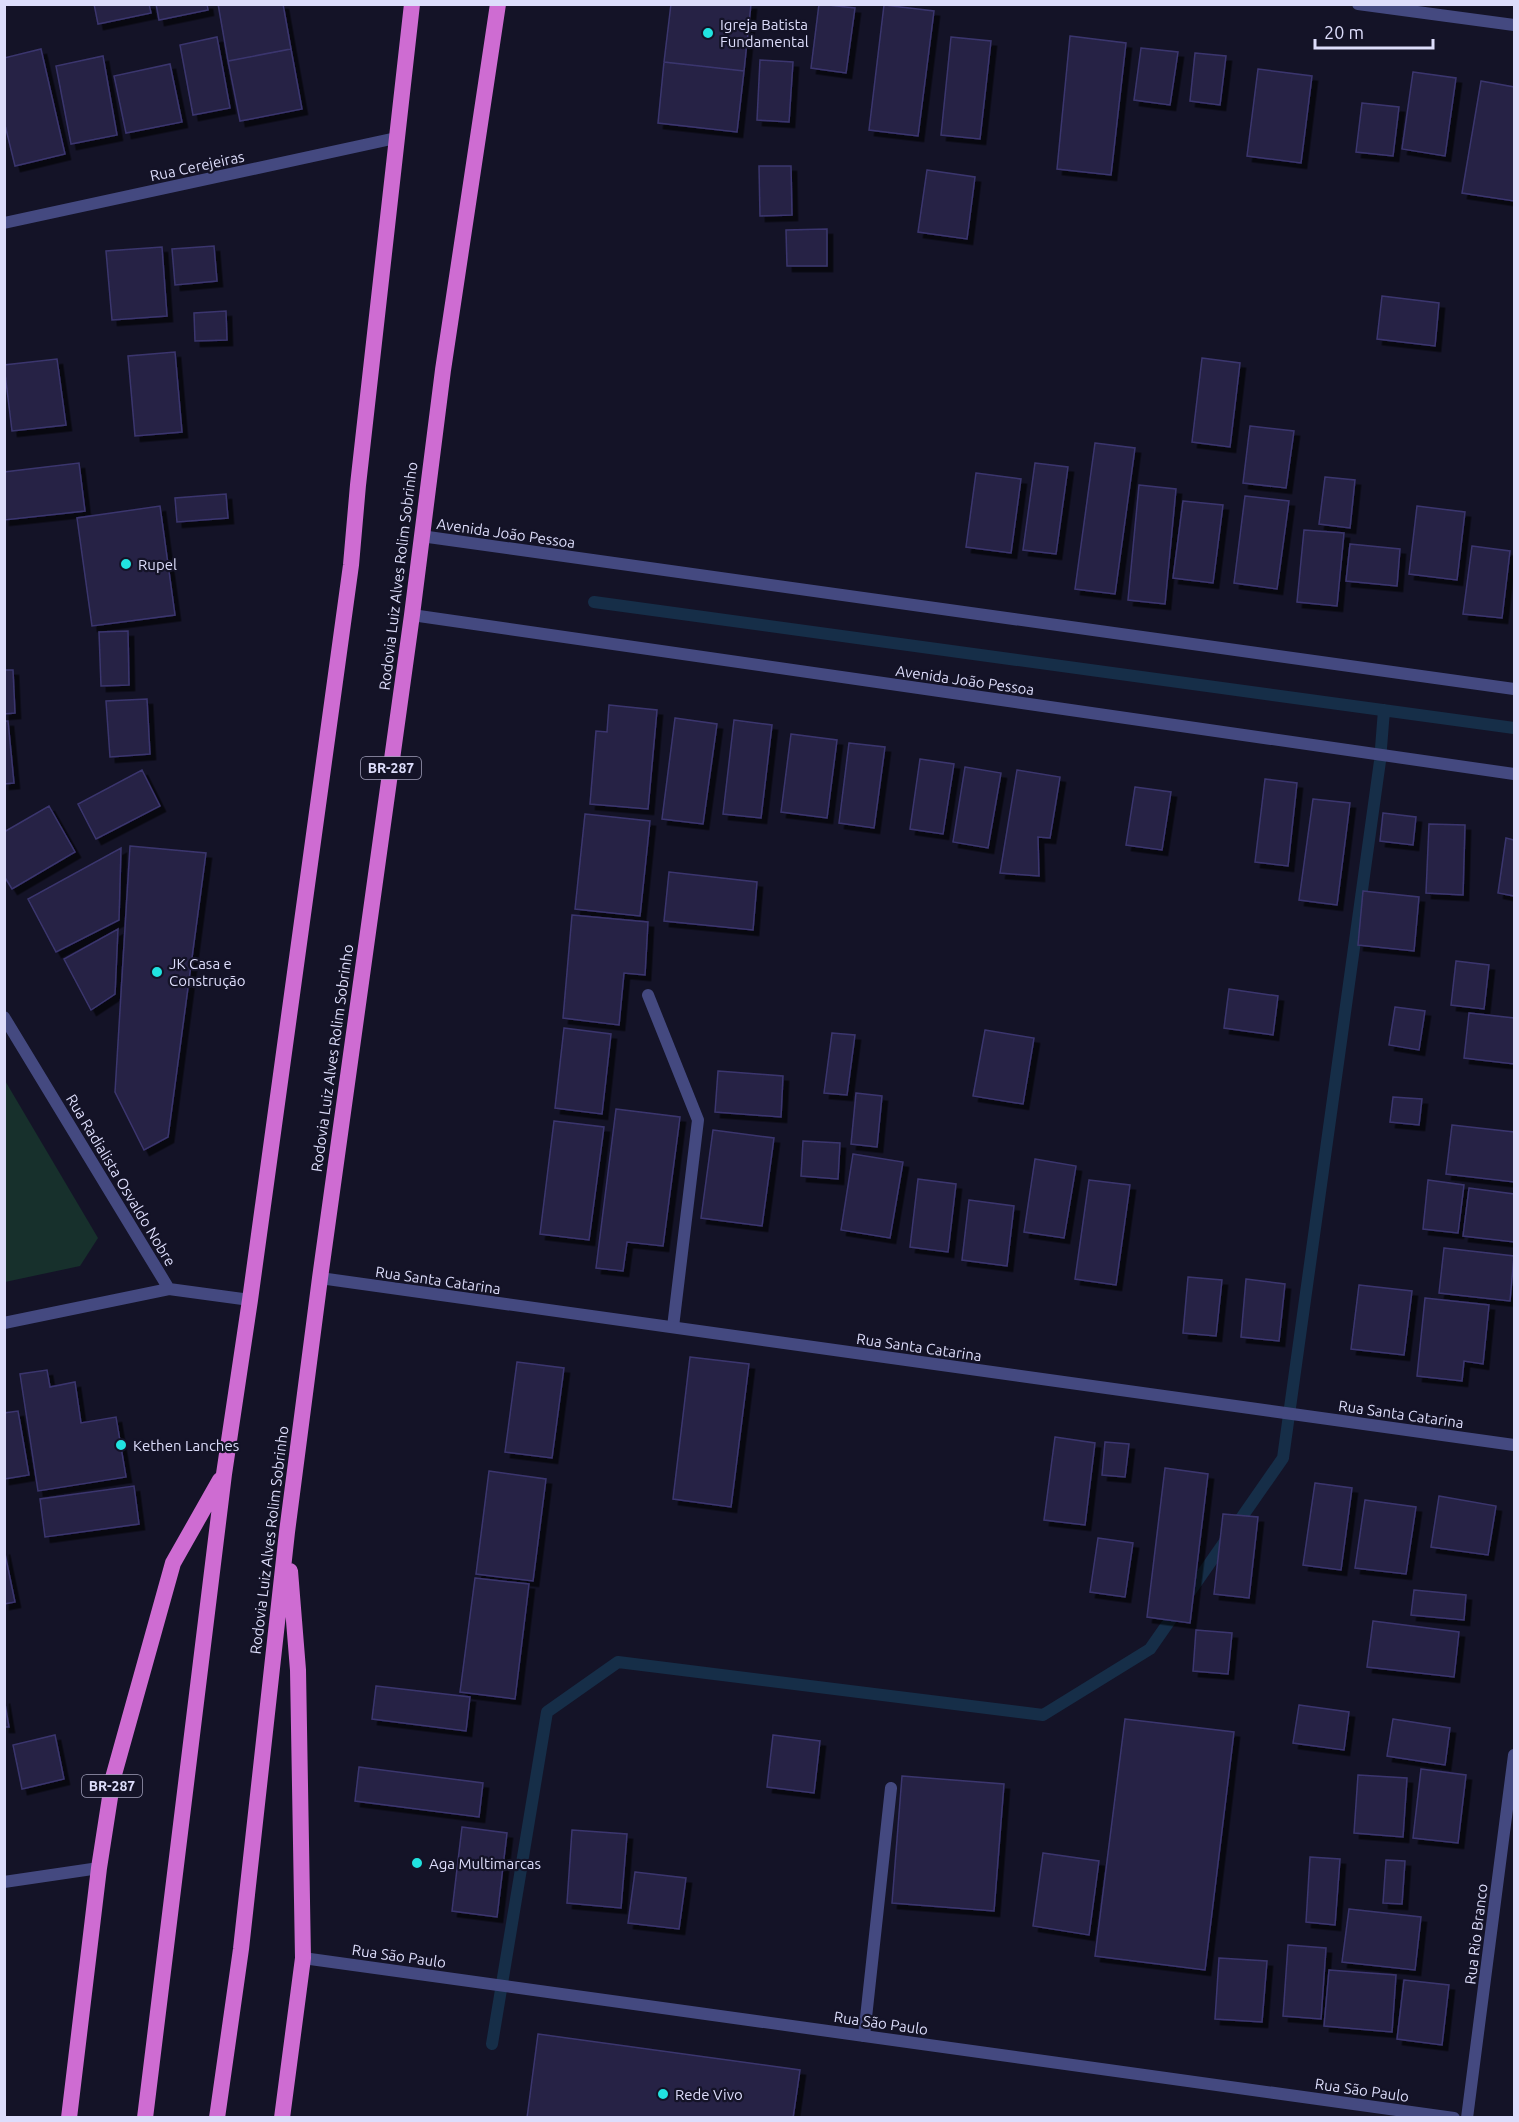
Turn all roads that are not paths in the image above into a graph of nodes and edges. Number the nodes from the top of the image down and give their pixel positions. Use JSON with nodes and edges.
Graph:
{"nodes":[{"id":1,"x":412,"y":4,"type":"edge"},
{"id":2,"x":498,"y":4,"type":"edge"},
{"id":3,"x":1358,"y":4,"type":"edge"},
{"id":4,"x":1515,"y":25,"type":"edge"},
{"id":5,"x":396,"y":138,"type":"junction"},
{"id":6,"x":4,"y":223,"type":"edge"},
{"id":7,"x":421,"y":536,"type":"junction"},
{"id":8,"x":412,"y":615,"type":"junction"},
{"id":9,"x":1515,"y":689,"type":"edge"},
{"id":10,"x":1515,"y":774,"type":"edge"},
{"id":11,"x":648,"y":995,"type":"dead end"},
{"id":12,"x":4,"y":1017,"type":"edge"},
{"id":13,"x":320,"y":1278,"type":"junction"},
{"id":14,"x":169,"y":1289,"type":"junction"},
{"id":15,"x":250,"y":1300,"type":"junction"},
{"id":16,"x":4,"y":1323,"type":"edge"},
{"id":17,"x":673,"y":1328,"type":"junction"},
{"id":18,"x":1515,"y":1445,"type":"edge"},
{"id":19,"x":224,"y":1474,"type":"junction"},
{"id":20,"x":287,"y":1532,"type":"junction"},
{"id":21,"x":1515,"y":1755,"type":"edge"},
{"id":22,"x":891,"y":1788,"type":"dead end"},
{"id":23,"x":99,"y":1868,"type":"junction"},
{"id":24,"x":4,"y":1882,"type":"edge"},
{"id":25,"x":303,"y":1958,"type":"junction"},
{"id":26,"x":864,"y":2036,"type":"junction"},
{"id":27,"x":69,"y":2118,"type":"edge"},
{"id":28,"x":145,"y":2118,"type":"edge"},
{"id":29,"x":217,"y":2118,"type":"edge"},
{"id":30,"x":282,"y":2118,"type":"edge"},
{"id":31,"x":1454,"y":2118,"type":"edge"},
{"id":32,"x":1467,"y":2118,"type":"edge"}],
"edges":[{"from":1,"to":5,"type":"highway","number":"BR-287"},
{"from":2,"to":7,"type":"highway","name":"Rodovia Luiz Alves Rolim Sobrinho","number":"BR-287"},
{"from":3,"to":4,"type":"street"},
{"from":5,"to":6,"type":"street","name":"Rua Cerejeiras"},
{"from":5,"to":15,"type":"highway","number":"BR-287"},
{"from":7,"to":8,"type":"highway","name":"Rodovia Luiz Alves Rolim Sobrinho","number":"BR-287"},
{"from":7,"to":9,"type":"street","name":"Avenida João Pessoa"},
{"from":8,"to":10,"type":"street","name":"Avenida João Pessoa"},
{"from":8,"to":13,"type":"highway","name":"Rodovia Luiz Alves Rolim Sobrinho","number":"BR-287"},
{"from":11,"to":17,"type":"street"},
{"from":12,"to":14,"type":"street","name":"Rua Radialista Osvaldo Nobre"},
{"from":13,"to":17,"type":"street","name":"Rua Santa Catarina"},
{"from":13,"to":20,"type":"highway","name":"Rodovia Luiz Alves Rolim Sobrinho","number":"BR-287"},
{"from":14,"to":15,"type":"street","name":"Rua Radialista Osvaldo Nobre"},
{"from":14,"to":16,"type":"street"},
{"from":15,"to":19,"type":"highway","number":"BR-287"},
{"from":17,"to":18,"type":"street","name":"Rua Santa Catarina"},
{"from":19,"to":23,"type":"highway","number":"BR-287"},
{"from":19,"to":28,"type":"highway","number":"BR-287"},
{"from":20,"to":25,"type":"highway","number":"BR-287"},
{"from":20,"to":29,"type":"highway","name":"Rodovia Luiz Alves Rolim Sobrinho","number":"BR-287"},
{"from":21,"to":32,"type":"street","name":"Rua Rio Branco"},
{"from":22,"to":26,"type":"street"},
{"from":23,"to":24,"type":"street"},
{"from":23,"to":27,"type":"highway","number":"BR-287"},
{"from":25,"to":26,"type":"street","name":"Rua São Paulo"},
{"from":25,"to":30,"type":"highway","number":"BR-287"},
{"from":26,"to":31,"type":"street","name":"Rua São Paulo"}]}
